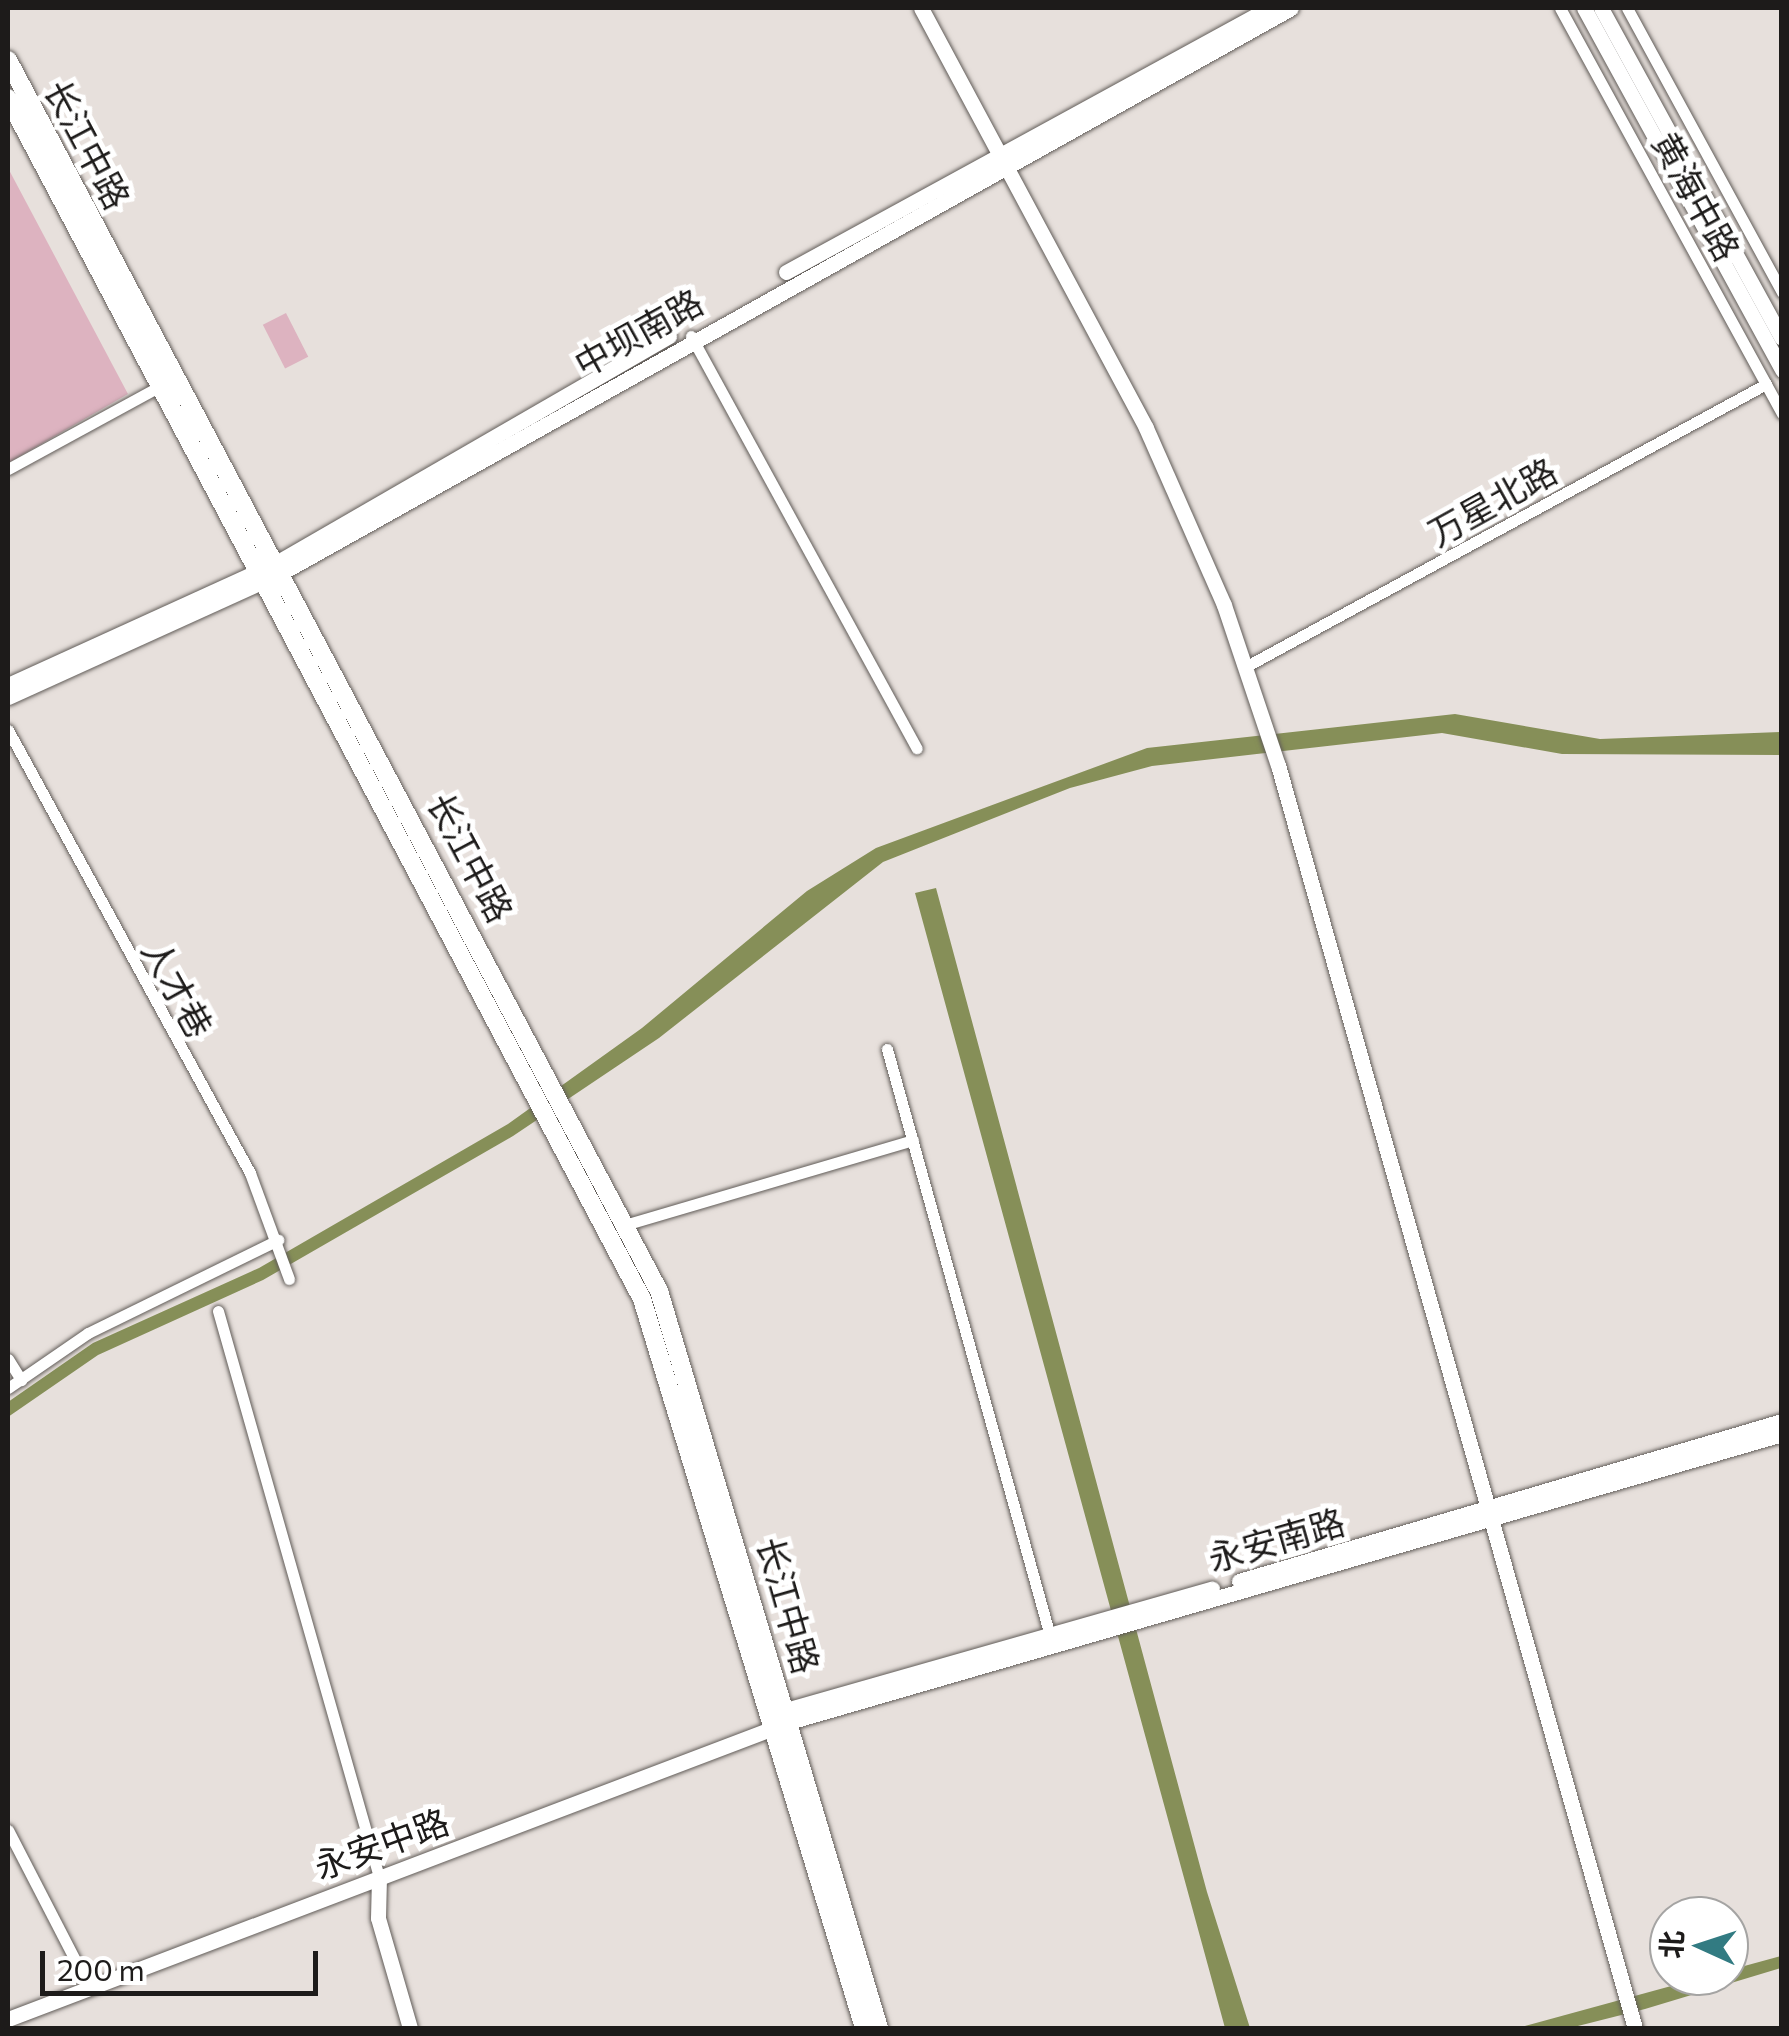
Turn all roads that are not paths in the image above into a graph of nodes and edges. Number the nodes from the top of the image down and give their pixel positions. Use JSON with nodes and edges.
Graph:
{"nodes":[{"id":1,"x":921,"y":8,"type":"edge"},
{"id":2,"x":1269,"y":8,"type":"edge"},
{"id":3,"x":1291,"y":8,"type":"edge"},
{"id":4,"x":1560,"y":8,"type":"edge"},
{"id":5,"x":1584,"y":8,"type":"edge"},
{"id":6,"x":1601,"y":8,"type":"edge"},
{"id":7,"x":1629,"y":11,"type":"edge"},
{"id":8,"x":1611,"y":26,"type":"junction"},
{"id":9,"x":8,"y":60,"type":"edge"},
{"id":10,"x":8,"y":98,"type":"edge"},
{"id":11,"x":1004,"y":158,"type":"junction"},
{"id":12,"x":1670,"y":166,"type":"junction"},
{"id":13,"x":1652,"y":175,"type":"junction"},
{"id":14,"x":1782,"y":292,"type":"edge"},
{"id":15,"x":692,"y":336,"type":"junction"},
{"id":16,"x":1782,"y":338,"type":"edge"},
{"id":17,"x":1782,"y":370,"type":"edge"},
{"id":18,"x":168,"y":382,"type":"junction"},
{"id":19,"x":1766,"y":384,"type":"junction"},
{"id":20,"x":1782,"y":413,"type":"edge"},
{"id":21,"x":8,"y":468,"type":"edge"},
{"id":22,"x":271,"y":571,"type":"junction"},
{"id":23,"x":1246,"y":668,"type":"junction"},
{"id":24,"x":8,"y":685,"type":"edge"},
{"id":25,"x":8,"y":697,"type":"edge"},
{"id":26,"x":8,"y":730,"type":"edge"},
{"id":27,"x":917,"y":748,"type":"dead end"},
{"id":28,"x":887,"y":1049,"type":"dead end"},
{"id":29,"x":559,"y":1110,"type":"junction"},
{"id":30,"x":913,"y":1140,"type":"junction"},
{"id":31,"x":628,"y":1224,"type":"junction"},
{"id":32,"x":278,"y":1243,"type":"junction"},
{"id":33,"x":288,"y":1276,"type":"dead end"},
{"id":34,"x":218,"y":1311,"type":"dead end"},
{"id":35,"x":8,"y":1359,"type":"edge"},
{"id":36,"x":21,"y":1380,"type":"junction"},
{"id":37,"x":8,"y":1388,"type":"edge"},
{"id":38,"x":1782,"y":1422,"type":"edge"},
{"id":39,"x":1782,"y":1434,"type":"edge"},
{"id":40,"x":1488,"y":1515,"type":"junction"},
{"id":41,"x":1052,"y":1641,"type":"junction"},
{"id":42,"x":784,"y":1719,"type":"junction"},
{"id":43,"x":8,"y":1830,"type":"edge"},
{"id":44,"x":379,"y":1878,"type":"junction"},
{"id":45,"x":88,"y":1984,"type":"junction"},
{"id":46,"x":8,"y":2018,"type":"edge"},
{"id":47,"x":1633,"y":2023,"type":"edge"},
{"id":48,"x":410,"y":2028,"type":"edge"},
{"id":49,"x":864,"y":2028,"type":"edge"},
{"id":50,"x":879,"y":2028,"type":"edge"}],
"edges":[{"from":1,"to":11,"type":"street"},
{"from":2,"to":11,"type":"street","name":"中坝南路"},
{"from":3,"to":11,"type":"street","name":"中坝南路"},
{"from":4,"to":13,"type":"street","name":"黄海中路"},
{"from":5,"to":12,"type":"street","name":"黄海中路"},
{"from":6,"to":8,"type":"street","name":"黄海中路"},
{"from":7,"to":8,"type":"street"},
{"from":7,"to":14,"type":"street","name":"黄海中路"},
{"from":8,"to":16,"type":"street","name":"黄海中路"},
{"from":9,"to":18,"type":"main road","name":"长江中路"},
{"from":10,"to":18,"type":"main road","name":"长江中路"},
{"from":11,"to":15,"type":"street","name":"中坝南路"},
{"from":11,"to":22,"type":"street","name":"中坝南路"},
{"from":11,"to":23,"type":"street"},
{"from":12,"to":13,"type":"street"},
{"from":12,"to":17,"type":"street","name":"黄海中路"},
{"from":13,"to":19,"type":"street","name":"黄海中路"},
{"from":15,"to":22,"type":"street","name":"中坝南路"},
{"from":15,"to":27,"type":"street"},
{"from":18,"to":21,"type":"street"},
{"from":18,"to":22,"type":"main road","name":"长江中路"},
{"from":19,"to":20,"type":"street","name":"黄海中路"},
{"from":19,"to":23,"type":"street","name":"万星北路"},
{"from":22,"to":24,"type":"street","name":"中坝南路"},
{"from":22,"to":25,"type":"street","name":"中坝南路"},
{"from":22,"to":29,"type":"main road","name":"长江中路"},
{"from":23,"to":40,"type":"street"},
{"from":26,"to":32,"type":"street","name":"人才巷"},
{"from":28,"to":30,"type":"street"},
{"from":29,"to":31,"type":"main road","name":"长江中路"},
{"from":29,"to":42,"type":"main road","name":"长江中路"},
{"from":30,"to":31,"type":"street"},
{"from":30,"to":41,"type":"street"},
{"from":31,"to":42,"type":"main road","name":"长江中路"},
{"from":32,"to":33,"type":"street","name":"人才巷"},
{"from":32,"to":36,"type":"street"},
{"from":34,"to":44,"type":"street"},
{"from":35,"to":36,"type":"street"},
{"from":36,"to":37,"type":"street"},
{"from":38,"to":40,"type":"street","name":"永安南路"},
{"from":39,"to":40,"type":"street","name":"永安南路"},
{"from":40,"to":41,"type":"street","name":"永安南路"},
{"from":40,"to":47,"type":"street"},
{"from":41,"to":42,"type":"street","name":"永安南路"},
{"from":42,"to":44,"type":"street","name":"永安中路"},
{"from":42,"to":49,"type":"main road"},
{"from":42,"to":50,"type":"main road"},
{"from":43,"to":45,"type":"street"},
{"from":44,"to":45,"type":"street","name":"永安中路"},
{"from":44,"to":48,"type":"street"},
{"from":45,"to":46,"type":"street","name":"永安中路"}]}
